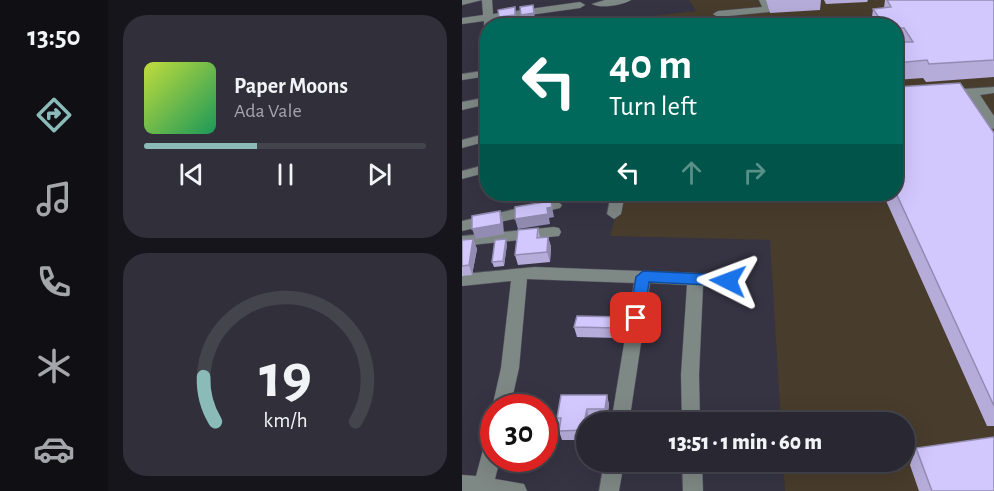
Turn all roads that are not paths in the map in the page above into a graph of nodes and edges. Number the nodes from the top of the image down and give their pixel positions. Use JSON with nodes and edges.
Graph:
{"nodes":[{"id":1,"x":477,"y":0,"type":"edge"},
{"id":2,"x":487,"y":0,"type":"edge"},
{"id":3,"x":626,"y":0,"type":"edge"},
{"id":4,"x":764,"y":0,"type":"edge"},
{"id":5,"x":462,"y":2,"type":"edge"},
{"id":6,"x":597,"y":4,"type":"dead end"},
{"id":7,"x":580,"y":5,"type":"dead end"},
{"id":8,"x":718,"y":14,"type":"dead end"},
{"id":9,"x":488,"y":18,"type":"edge"},
{"id":10,"x":510,"y":18,"type":"edge"},
{"id":11,"x":462,"y":21,"type":"edge"},
{"id":12,"x":480,"y":22,"type":"edge"},
{"id":13,"x":480,"y":74,"type":"edge"},
{"id":14,"x":462,"y":77,"type":"edge"},
{"id":15,"x":994,"y":90,"type":"edge"},
{"id":16,"x":972,"y":92,"type":"junction"},
{"id":17,"x":928,"y":95,"type":"edge"},
{"id":18,"x":480,"y":101,"type":"edge"},
{"id":19,"x":462,"y":105,"type":"edge"},
{"id":20,"x":994,"y":125,"type":"edge"},
{"id":21,"x":480,"y":139,"type":"edge"},
{"id":22,"x":462,"y":144,"type":"edge"},
{"id":23,"x":480,"y":170,"type":"edge"},
{"id":24,"x":462,"y":175,"type":"edge"},
{"id":25,"x":617,"y":201,"type":"edge"},
{"id":26,"x":555,"y":205,"type":"dead end"},
{"id":27,"x":614,"y":214,"type":"dead end"},
{"id":28,"x":504,"y":216,"type":"junction"},
{"id":29,"x":462,"y":226,"type":"edge"},
{"id":30,"x":554,"y":232,"type":"dead end"},
{"id":31,"x":507,"y":237,"type":"junction"},
{"id":32,"x":462,"y":241,"type":"edge"},
{"id":33,"x":520,"y":274,"type":"junction"},
{"id":34,"x":643,"y":277,"type":"junction"},
{"id":35,"x":695,"y":279,"type":"junction"},
{"id":36,"x":462,"y":280,"type":"edge"},
{"id":37,"x":728,"y":281,"type":"dead end"},
{"id":38,"x":504,"y":394,"type":"edge"},
{"id":39,"x":622,"y":412,"type":"edge"},
{"id":40,"x":691,"y":412,"type":"edge"},
{"id":41,"x":487,"y":472,"type":"edge"},
{"id":42,"x":612,"y":472,"type":"edge"},
{"id":43,"x":692,"y":472,"type":"edge"},
{"id":44,"x":462,"y":484,"type":"edge"},
{"id":45,"x":483,"y":488,"type":"junction"},
{"id":46,"x":517,"y":491,"type":"edge"},
{"id":47,"x":609,"y":491,"type":"edge"},
{"id":48,"x":693,"y":491,"type":"edge"}],
"edges":[{"from":1,"to":5,"type":"street"},
{"from":2,"to":9,"type":"street"},
{"from":3,"to":6,"type":"street"},
{"from":4,"to":8,"type":"street"},
{"from":7,"to":10,"type":"street"},
{"from":11,"to":12,"type":"street"},
{"from":13,"to":14,"type":"street"},
{"from":15,"to":16,"type":"street"},
{"from":16,"to":17,"type":"street"},
{"from":16,"to":20,"type":"street"},
{"from":18,"to":19,"type":"street"},
{"from":21,"to":22,"type":"street"},
{"from":23,"to":24,"type":"street"},
{"from":25,"to":27,"type":"street"},
{"from":26,"to":28,"type":"street"},
{"from":28,"to":29,"type":"street"},
{"from":28,"to":31,"type":"street"},
{"from":30,"to":31,"type":"street"},
{"from":31,"to":32,"type":"street"},
{"from":33,"to":34,"type":"street"},
{"from":33,"to":36,"type":"street"},
{"from":33,"to":38,"type":"street"},
{"from":34,"to":35,"type":"street"},
{"from":34,"to":39,"type":"street"},
{"from":35,"to":37,"type":"street"},
{"from":35,"to":40,"type":"street"},
{"from":41,"to":45,"type":"street"},
{"from":42,"to":47,"type":"street"},
{"from":43,"to":48,"type":"street"},
{"from":44,"to":45,"type":"street"},
{"from":45,"to":46,"type":"street"}]}
